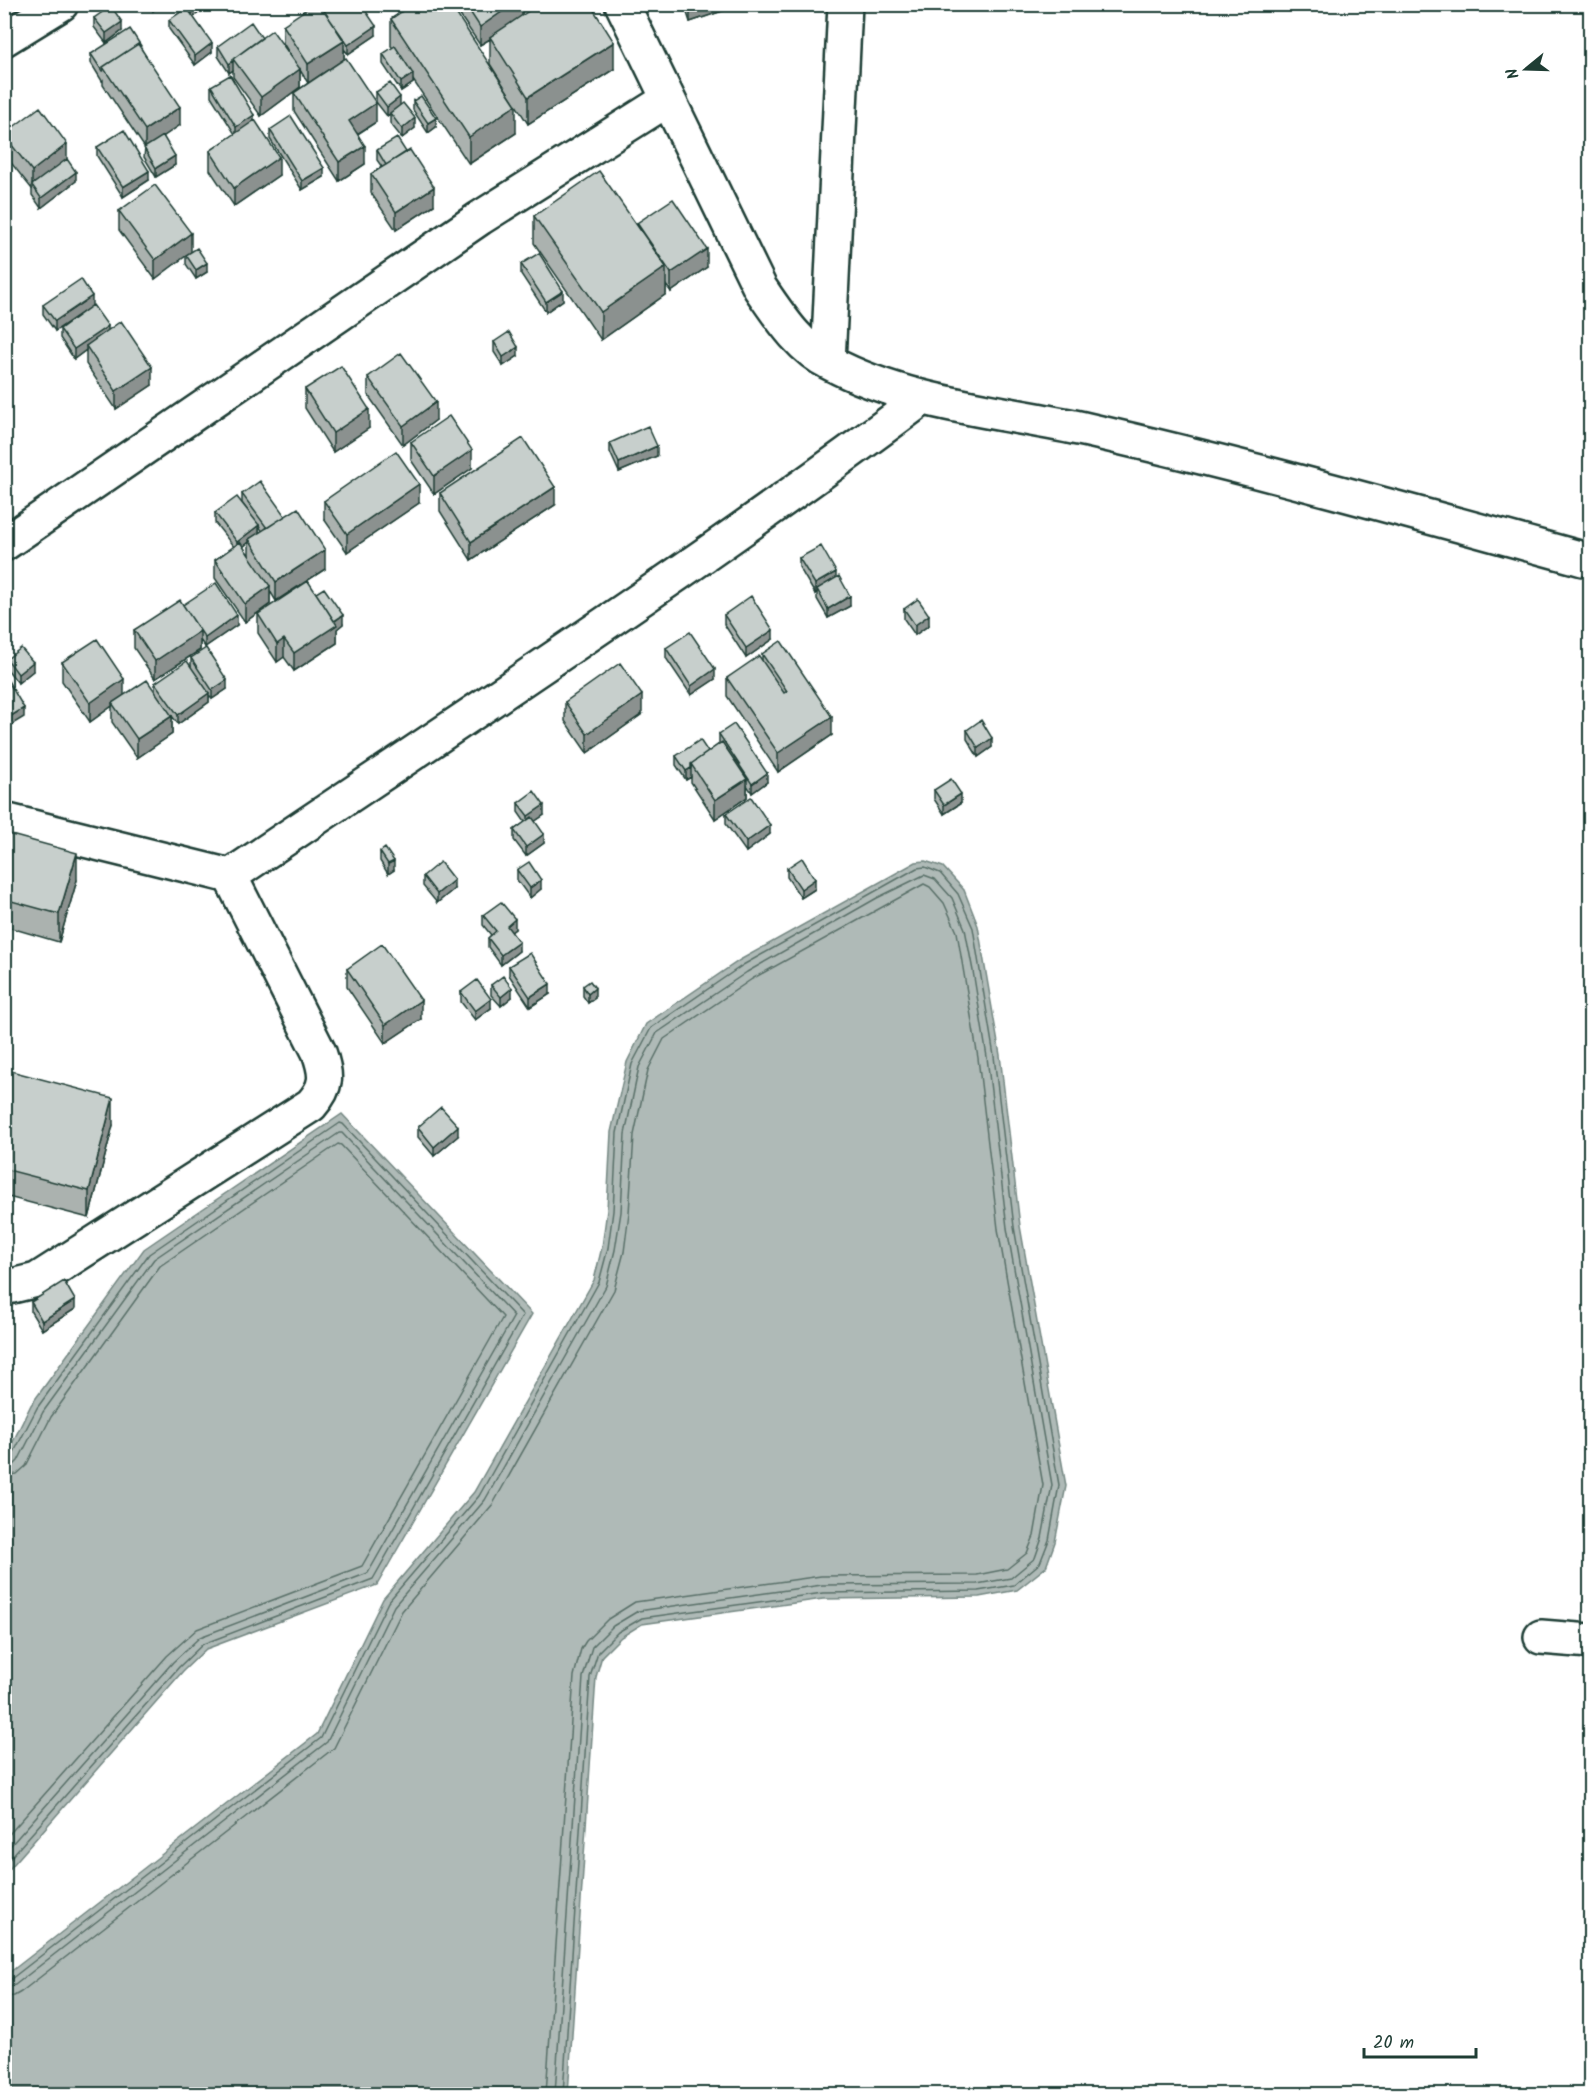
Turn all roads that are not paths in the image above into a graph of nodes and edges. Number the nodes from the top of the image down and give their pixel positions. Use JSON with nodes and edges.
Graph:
{"nodes":[{"id":1,"x":61,"y":4,"type":"edge"},
{"id":2,"x":622,"y":4,"type":"edge"},
{"id":3,"x":845,"y":4,"type":"edge"},
{"id":4,"x":4,"y":39,"type":"edge"},
{"id":5,"x":667,"y":100,"type":"junction"},
{"id":6,"x":828,"y":362,"type":"junction"},
{"id":7,"x":923,"y":398,"type":"junction"},
{"id":8,"x":4,"y":544,"type":"edge"},
{"id":9,"x":1590,"y":558,"type":"edge"},
{"id":10,"x":4,"y":820,"type":"edge"},
{"id":11,"x":230,"y":876,"type":"junction"},
{"id":12,"x":4,"y":1288,"type":"edge"},
{"id":13,"x":1542,"y":1637,"type":"dead end"},
{"id":14,"x":1590,"y":1641,"type":"edge"}],
"edges":[{"from":1,"to":4,"type":"street"},
{"from":2,"to":5,"type":"street"},
{"from":3,"to":6,"type":"street"},
{"from":5,"to":6,"type":"street"},
{"from":5,"to":8,"type":"street"},
{"from":6,"to":7,"type":"street"},
{"from":7,"to":9,"type":"street"},
{"from":7,"to":11,"type":"street"},
{"from":10,"to":11,"type":"street"},
{"from":11,"to":12,"type":"street"},
{"from":13,"to":14,"type":"street"}]}
